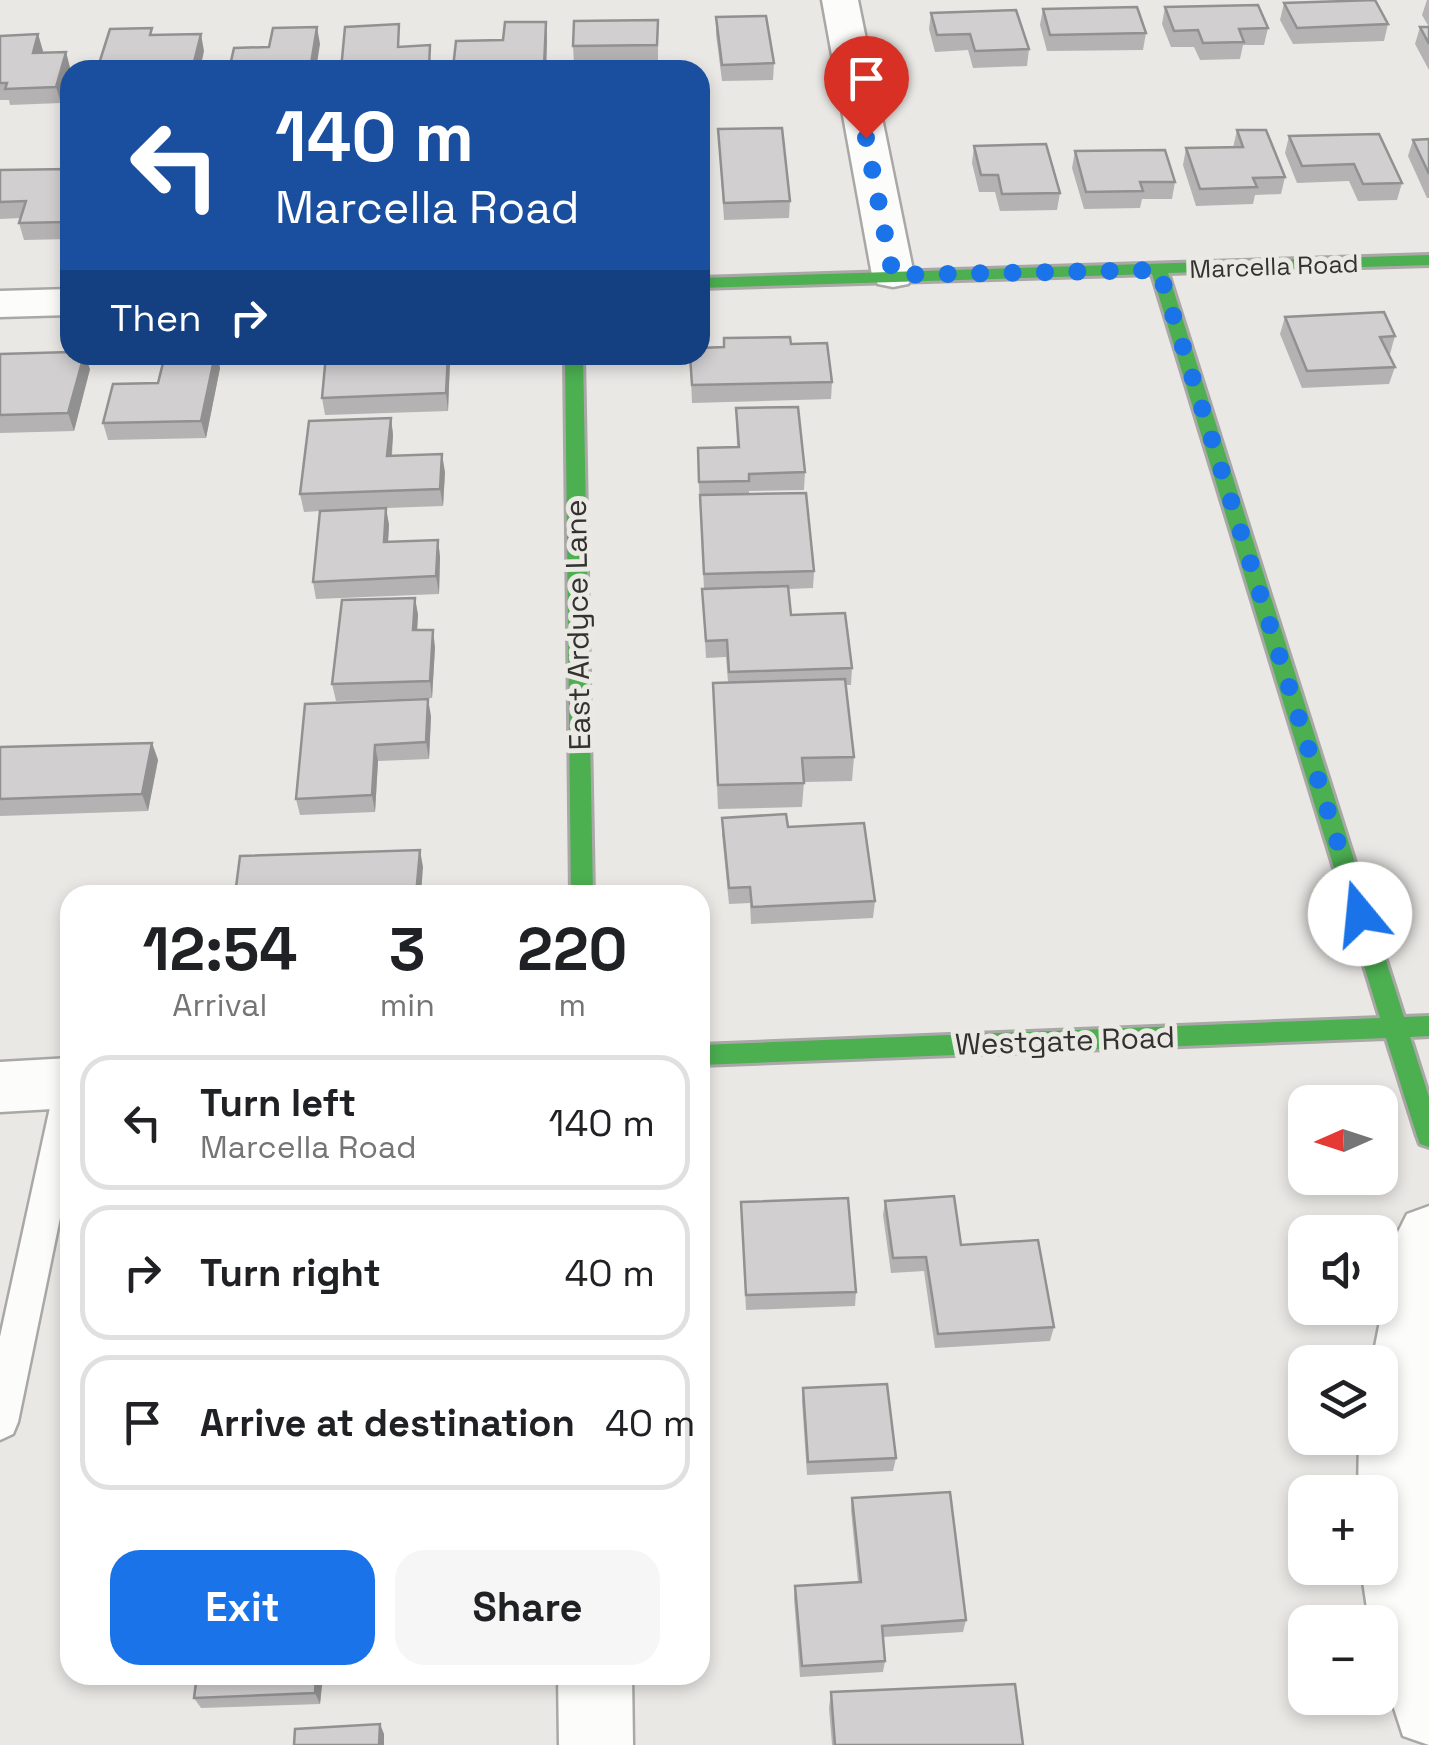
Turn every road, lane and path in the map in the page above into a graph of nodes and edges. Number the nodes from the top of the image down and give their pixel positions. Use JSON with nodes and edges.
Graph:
{"nodes":[{"id":1,"x":840,"y":0,"type":"edge"},
{"id":2,"x":1429,"y":260,"type":"edge"},
{"id":3,"x":1159,"y":270,"type":"junction"},
{"id":4,"x":893,"y":275,"type":"junction"},
{"id":5,"x":710,"y":283,"type":"edge"},
{"id":6,"x":60,"y":302,"type":"edge"},
{"id":7,"x":0,"y":304,"type":"edge"},
{"id":8,"x":574,"y":365,"type":"edge"},
{"id":9,"x":582,"y":885,"type":"edge"},
{"id":10,"x":1429,"y":1026,"type":"edge"},
{"id":11,"x":1395,"y":1028,"type":"junction"},
{"id":12,"x":710,"y":1056,"type":"edge"},
{"id":13,"x":0,"y":1086,"type":"edge"},
{"id":14,"x":60,"y":1086,"type":"edge"},
{"id":15,"x":60,"y":1134,"type":"edge"},
{"id":16,"x":1429,"y":1136,"type":"edge"},
{"id":17,"x":1429,"y":1234,"type":"edge"},
{"id":18,"x":0,"y":1422,"type":"edge"},
{"id":19,"x":595,"y":1685,"type":"edge"},
{"id":20,"x":1429,"y":1710,"type":"edge"},
{"id":21,"x":596,"y":1745,"type":"edge"}],
"edges":[{"from":1,"to":4,"type":"street"},
{"from":2,"to":3,"type":"street","name":"Marcella Road"},
{"from":3,"to":4,"type":"street","name":"Marcella Road"},
{"from":3,"to":11,"type":"street"},
{"from":4,"to":5,"type":"street","name":"Marcella Road"},
{"from":6,"to":7,"type":"street"},
{"from":8,"to":9,"type":"street","name":"East Ardyce Lane"},
{"from":10,"to":11,"type":"street","name":"Westgate Road"},
{"from":11,"to":12,"type":"street","name":"Westgate Road"},
{"from":11,"to":16,"type":"street"},
{"from":13,"to":14,"type":"street"},
{"from":15,"to":18,"type":"lane"},
{"from":17,"to":20,"type":"street"},
{"from":19,"to":21,"type":"street"}]}
